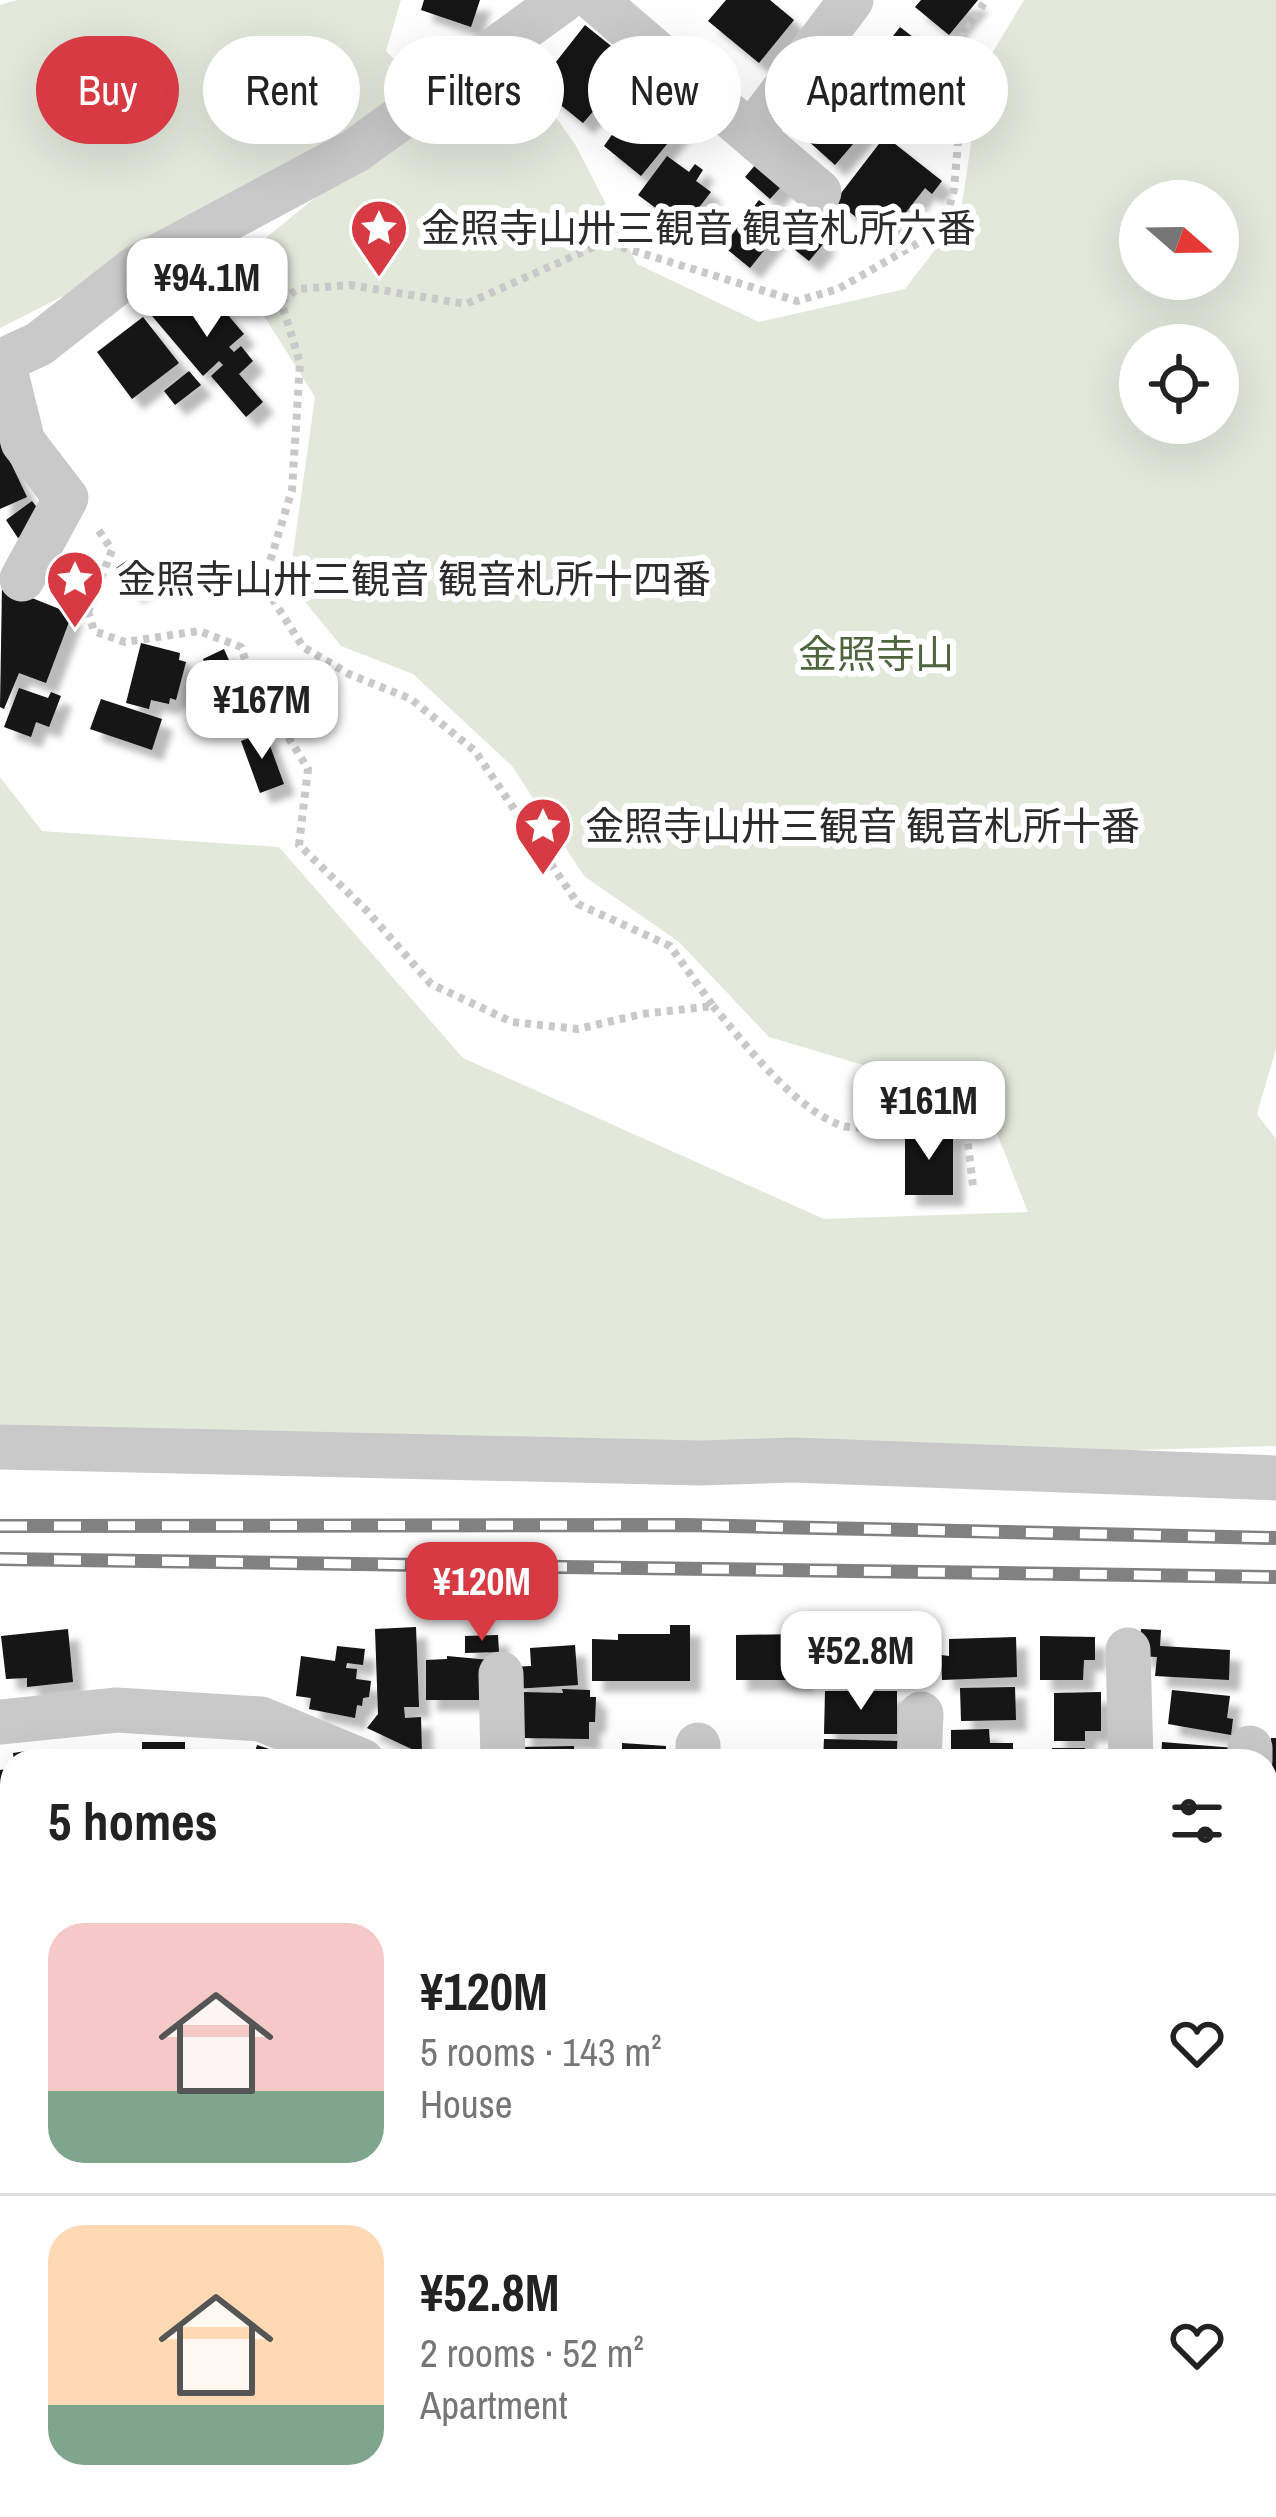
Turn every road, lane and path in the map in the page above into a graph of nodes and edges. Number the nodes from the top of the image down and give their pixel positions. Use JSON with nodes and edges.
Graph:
{"nodes":[{"id":1,"x":563,"y":0,"type":"edge"},
{"id":2,"x":595,"y":0,"type":"edge"},
{"id":3,"x":851,"y":0,"type":"edge"},
{"id":4,"x":986,"y":0,"type":"edge"},
{"id":5,"x":751,"y":134,"type":"junction"},
{"id":6,"x":351,"y":144,"type":"edge"},
{"id":7,"x":355,"y":151,"type":"junction"},
{"id":8,"x":819,"y":192,"type":"dead end"},
{"id":9,"x":223,"y":221,"type":"junction"},
{"id":10,"x":281,"y":301,"type":"junction"},
{"id":11,"x":1,"y":362,"type":"edge"},
{"id":12,"x":66,"y":498,"type":"junction"},
{"id":13,"x":22,"y":579,"type":"joint"},
{"id":14,"x":88,"y":612,"type":"junction"},
{"id":15,"x":713,"y":1006,"type":"junction"},
{"id":16,"x":973,"y":1186,"type":"dead end"},
{"id":17,"x":0,"y":1448,"type":"edge"},
{"id":18,"x":1276,"y":1478,"type":"edge"},
{"id":19,"x":1128,"y":1650,"type":"dead end"},
{"id":20,"x":501,"y":1674,"type":"dead end"},
{"id":21,"x":921,"y":1714,"type":"dead end"},
{"id":22,"x":0,"y":1722,"type":"edge"},
{"id":23,"x":333,"y":1749,"type":"edge"},
{"id":24,"x":502,"y":1749,"type":"edge"},
{"id":25,"x":920,"y":1749,"type":"edge"},
{"id":26,"x":1131,"y":1749,"type":"edge"}],
"edges":[{"from":1,"to":7,"type":"street"},
{"from":2,"to":5,"type":"street"},
{"from":3,"to":5,"type":"street"},
{"from":4,"to":10,"type":"path"},
{"from":5,"to":8,"type":"street"},
{"from":6,"to":7,"type":"path"},
{"from":7,"to":9,"type":"street"},
{"from":9,"to":10,"type":"path"},
{"from":9,"to":11,"type":"street"},
{"from":10,"to":15,"type":"path"},
{"from":11,"to":12,"type":"street"},
{"from":12,"to":13,"type":"street"},
{"from":12,"to":14,"type":"path"},
{"from":13,"to":14,"type":"path"},
{"from":14,"to":15,"type":"path"},
{"from":15,"to":16,"type":"path"},
{"from":17,"to":18,"type":"street"},
{"from":19,"to":26,"type":"street"},
{"from":20,"to":24,"type":"street"},
{"from":21,"to":25,"type":"street"},
{"from":22,"to":23,"type":"street"}]}
